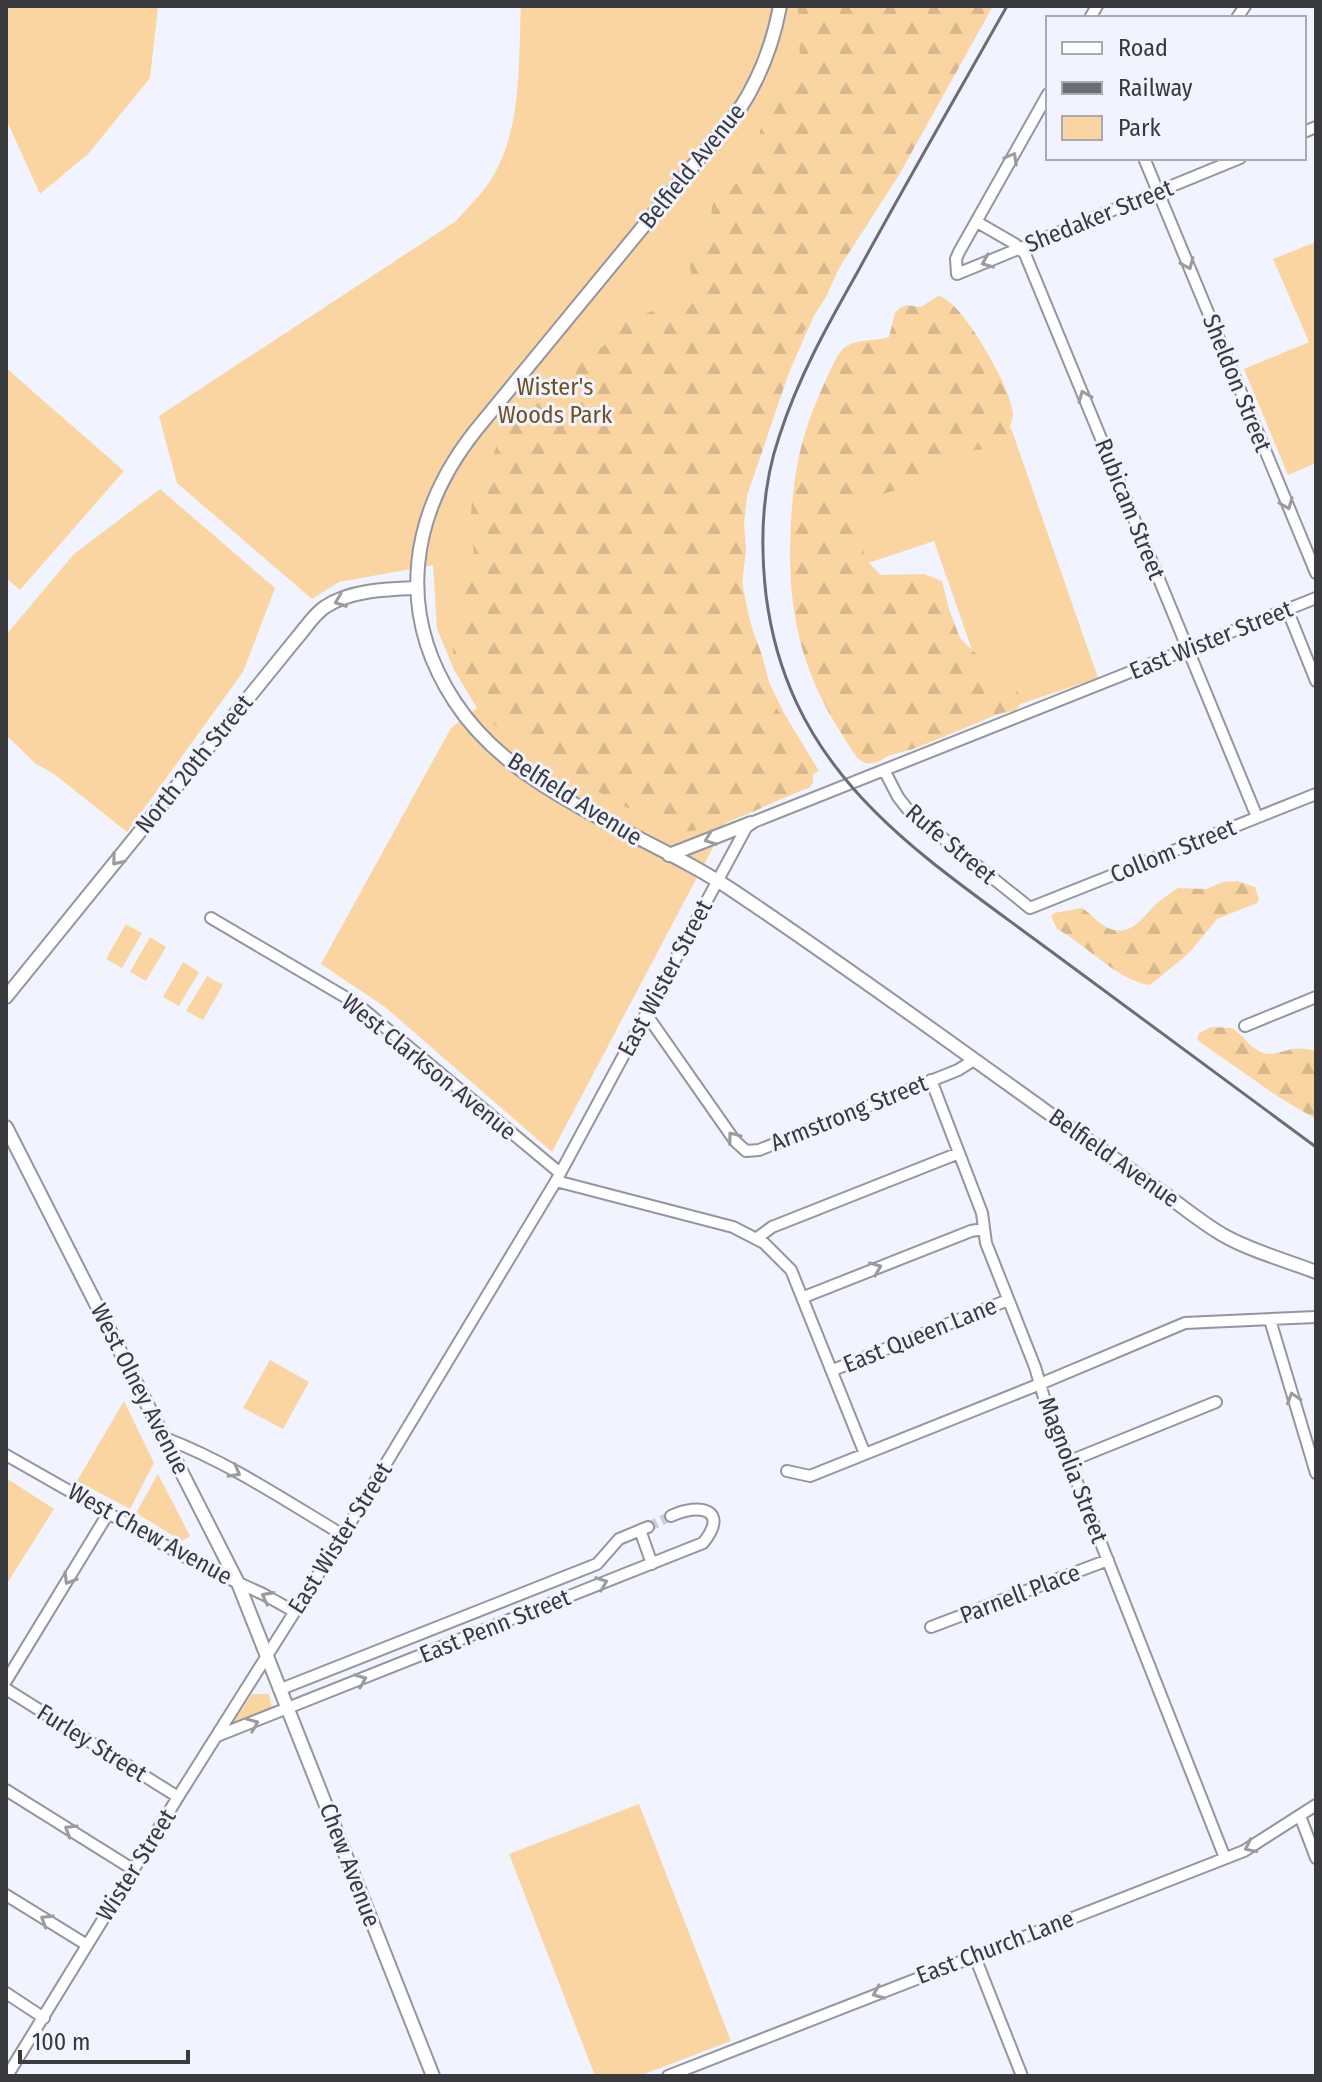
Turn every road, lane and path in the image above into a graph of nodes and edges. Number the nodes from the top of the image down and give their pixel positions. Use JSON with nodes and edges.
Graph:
{"nodes":[{"id":1,"x":780,"y":6,"type":"edge"},
{"id":2,"x":1046,"y":98,"type":"edge"},
{"id":3,"x":1145,"y":160,"type":"edge"},
{"id":4,"x":1235,"y":160,"type":"edge"},
{"id":5,"x":1158,"y":192,"type":"junction"},
{"id":6,"x":977,"y":222,"type":"junction"},
{"id":7,"x":1021,"y":249,"type":"junction"},
{"id":8,"x":1316,"y":573,"type":"edge"},
{"id":9,"x":417,"y":588,"type":"junction"},
{"id":10,"x":1316,"y":598,"type":"edge"},
{"id":11,"x":1287,"y":609,"type":"junction"},
{"id":12,"x":1188,"y":650,"type":"junction"},
{"id":13,"x":1316,"y":681,"type":"edge"},
{"id":14,"x":884,"y":770,"type":"junction"},
{"id":15,"x":1316,"y":794,"type":"edge"},
{"id":16,"x":1257,"y":817,"type":"junction"},
{"id":17,"x":751,"y":823,"type":"junction"},
{"id":18,"x":669,"y":855,"type":"junction"},
{"id":19,"x":718,"y":881,"type":"junction"},
{"id":20,"x":1030,"y":908,"type":"joint"},
{"id":21,"x":211,"y":918,"type":"dead end"},
{"id":22,"x":6,"y":997,"type":"edge"},
{"id":23,"x":1316,"y":997,"type":"edge"},
{"id":24,"x":646,"y":1014,"type":"junction"},
{"id":25,"x":1245,"y":1026,"type":"dead end"},
{"id":26,"x":974,"y":1060,"type":"junction"},
{"id":27,"x":931,"y":1080,"type":"junction"},
{"id":28,"x":6,"y":1127,"type":"edge"},
{"id":29,"x":959,"y":1153,"type":"junction"},
{"id":30,"x":558,"y":1177,"type":"junction"},
{"id":31,"x":983,"y":1229,"type":"junction"},
{"id":32,"x":757,"y":1238,"type":"junction"},
{"id":33,"x":1316,"y":1272,"type":"edge"},
{"id":34,"x":804,"y":1297,"type":"junction"},
{"id":35,"x":1008,"y":1300,"type":"junction"},
{"id":36,"x":1316,"y":1317,"type":"edge"},
{"id":37,"x":1270,"y":1320,"type":"junction"},
{"id":38,"x":833,"y":1370,"type":"junction"},
{"id":39,"x":1040,"y":1384,"type":"junction"},
{"id":40,"x":1216,"y":1402,"type":"dead end"},
{"id":41,"x":165,"y":1438,"type":"junction"},
{"id":42,"x":865,"y":1454,"type":"junction"},
{"id":43,"x":6,"y":1455,"type":"edge"},
{"id":44,"x":1070,"y":1461,"type":"junction"},
{"id":45,"x":787,"y":1471,"type":"dead end"},
{"id":46,"x":1316,"y":1473,"type":"edge"},
{"id":47,"x":109,"y":1512,"type":"junction"},
{"id":48,"x":671,"y":1516,"type":"tunnel mouth"},
{"id":49,"x":343,"y":1535,"type":"junction"},
{"id":50,"x":1108,"y":1560,"type":"junction"},
{"id":51,"x":652,"y":1564,"type":"junction"},
{"id":52,"x":238,"y":1583,"type":"junction"},
{"id":53,"x":295,"y":1612,"type":"junction"},
{"id":54,"x":931,"y":1627,"type":"dead end"},
{"id":55,"x":268,"y":1654,"type":"junction"},
{"id":56,"x":6,"y":1681,"type":"edge"},
{"id":57,"x":6,"y":1689,"type":"edge"},
{"id":58,"x":281,"y":1689,"type":"junction"},
{"id":59,"x":289,"y":1710,"type":"junction"},
{"id":60,"x":217,"y":1736,"type":"junction"},
{"id":61,"x":6,"y":1790,"type":"edge"},
{"id":62,"x":178,"y":1797,"type":"junction"},
{"id":63,"x":1316,"y":1805,"type":"edge"},
{"id":64,"x":1300,"y":1816,"type":"junction"},
{"id":65,"x":1225,"y":1858,"type":"junction"},
{"id":66,"x":1316,"y":1858,"type":"edge"},
{"id":67,"x":134,"y":1870,"type":"junction"},
{"id":68,"x":6,"y":1895,"type":"edge"},
{"id":69,"x":87,"y":1945,"type":"junction"},
{"id":70,"x":975,"y":1957,"type":"junction"},
{"id":71,"x":6,"y":1993,"type":"edge"},
{"id":72,"x":44,"y":2018,"type":"junction"},
{"id":73,"x":7,"y":2076,"type":"edge"},
{"id":74,"x":433,"y":2076,"type":"edge"},
{"id":75,"x":668,"y":2076,"type":"edge"},
{"id":76,"x":1022,"y":2076,"type":"edge"}],
"edges":[{"from":1,"to":9,"type":"street","name":"Belfield Avenue"},
{"from":6,"to":2,"type":"street","one_way":true},
{"from":3,"to":5,"type":"street","name":"Sheldon Street"},
{"from":4,"to":5,"type":"street","name":"Shedaker Street"},
{"from":5,"to":7,"type":"street","name":"Shedaker Street"},
{"from":5,"to":8,"type":"street","name":"Sheldon Street","one_way":true},
{"from":6,"to":7,"type":"street"},
{"from":7,"to":6,"type":"street","name":"Shedaker Street","one_way":true},
{"from":12,"to":7,"type":"street","name":"Rubicam Street","one_way":true},
{"from":9,"to":18,"type":"street","name":"Belfield Avenue"},
{"from":9,"to":22,"type":"street","name":"North 20th Street","one_way":true},
{"from":10,"to":11,"type":"street","name":"East Wister Street"},
{"from":11,"to":12,"type":"street","name":"East Wister Street"},
{"from":11,"to":13,"type":"street"},
{"from":12,"to":14,"type":"street","name":"East Wister Street"},
{"from":12,"to":16,"type":"street","name":"Rubicam Street"},
{"from":14,"to":17,"type":"street","name":"East Wister Street"},
{"from":14,"to":20,"type":"street","name":"Rufe Street"},
{"from":15,"to":16,"type":"street","name":"Collom Street"},
{"from":16,"to":20,"type":"street","name":"Collom Street"},
{"from":17,"to":18,"type":"street","one_way":true},
{"from":17,"to":19,"type":"street","name":"East Wister Street"},
{"from":18,"to":19,"type":"street","name":"Belfield Avenue"},
{"from":19,"to":24,"type":"street","name":"East Wister Street"},
{"from":19,"to":26,"type":"street","name":"Belfield Avenue"},
{"from":21,"to":30,"type":"street","name":"West Clarkson Avenue"},
{"from":23,"to":25,"type":"street"},
{"from":27,"to":24,"type":"street","name":"Armstrong Street","one_way":true},
{"from":24,"to":30,"type":"street","name":"East Wister Street"},
{"from":26,"to":27,"type":"street","name":"Armstrong Street"},
{"from":26,"to":33,"type":"street","name":"Belfield Avenue"},
{"from":27,"to":29,"type":"street","name":"Magnolia Street"},
{"from":28,"to":41,"type":"street","name":"West Olney Avenue"},
{"from":29,"to":31,"type":"street","name":"Magnolia Street"},
{"from":29,"to":32,"type":"street"},
{"from":30,"to":32,"type":"street","name":"West Clarkson Avenue"},
{"from":30,"to":49,"type":"street","name":"East Wister Street"},
{"from":34,"to":31,"type":"street","one_way":true},
{"from":31,"to":35,"type":"street","name":"Magnolia Street"},
{"from":32,"to":34,"type":"street","name":"West Clarkson Avenue"},
{"from":34,"to":38,"type":"street","name":"West Clarkson Avenue"},
{"from":35,"to":38,"type":"street","name":"East Queen Lane"},
{"from":35,"to":39,"type":"street","name":"Magnolia Street"},
{"from":36,"to":37,"type":"street"},
{"from":37,"to":39,"type":"street"},
{"from":46,"to":37,"type":"street","one_way":true},
{"from":38,"to":42,"type":"street","name":"West Clarkson Avenue"},
{"from":39,"to":42,"type":"street"},
{"from":39,"to":44,"type":"street","name":"Magnolia Street"},
{"from":40,"to":44,"type":"street"},
{"from":41,"to":49,"type":"street","one_way":true},
{"from":41,"to":52,"type":"street","name":"West Olney Avenue"},
{"from":42,"to":45,"type":"street"},
{"from":43,"to":47,"type":"street","name":"West Chew Avenue"},
{"from":44,"to":50,"type":"street","name":"Magnolia Street"},
{"from":47,"to":52,"type":"street","name":"West Chew Avenue"},
{"from":47,"to":56,"type":"street","one_way":true},
{"from":48,"to":51,"type":"street","name":"East Penn Street"},
{"from":49,"to":53,"type":"street","name":"East Wister Street"},
{"from":50,"to":54,"type":"street","name":"Parnell Place"},
{"from":50,"to":65,"type":"street","name":"Magnolia Street"},
{"from":51,"to":58,"type":"street","name":"East Penn Street"},
{"from":59,"to":51,"type":"street","name":"East Penn Street","one_way":true},
{"from":53,"to":52,"type":"street","name":"West Chew Avenue","one_way":true},
{"from":52,"to":55,"type":"street","name":"West Olney Avenue"},
{"from":53,"to":55,"type":"street","name":"East Wister Street"},
{"from":55,"to":58,"type":"street","name":"Chew Avenue"},
{"from":55,"to":60,"type":"street","name":"Wister Street"},
{"from":57,"to":62,"type":"street","name":"Furley Street"},
{"from":58,"to":59,"type":"street","name":"Chew Avenue"},
{"from":60,"to":59,"type":"street","name":"East Penn Street","one_way":true},
{"from":59,"to":74,"type":"street","name":"Chew Avenue"},
{"from":60,"to":62,"type":"street","name":"Wister Street"},
{"from":67,"to":61,"type":"street","one_way":true},
{"from":62,"to":67,"type":"street","name":"Wister Street"},
{"from":63,"to":64,"type":"street","name":"East Church Lane"},
{"from":64,"to":65,"type":"street","name":"East Church Lane","one_way":true},
{"from":64,"to":66,"type":"street"},
{"from":65,"to":70,"type":"street","name":"East Church Lane"},
{"from":67,"to":69,"type":"street","name":"Wister Street"},
{"from":69,"to":68,"type":"street","one_way":true},
{"from":69,"to":72,"type":"street","name":"Wister Street"},
{"from":70,"to":75,"type":"street","name":"East Church Lane","one_way":true},
{"from":70,"to":76,"type":"street"},
{"from":71,"to":72,"type":"street"},
{"from":72,"to":73,"type":"street","name":"Wister Street"}]}
